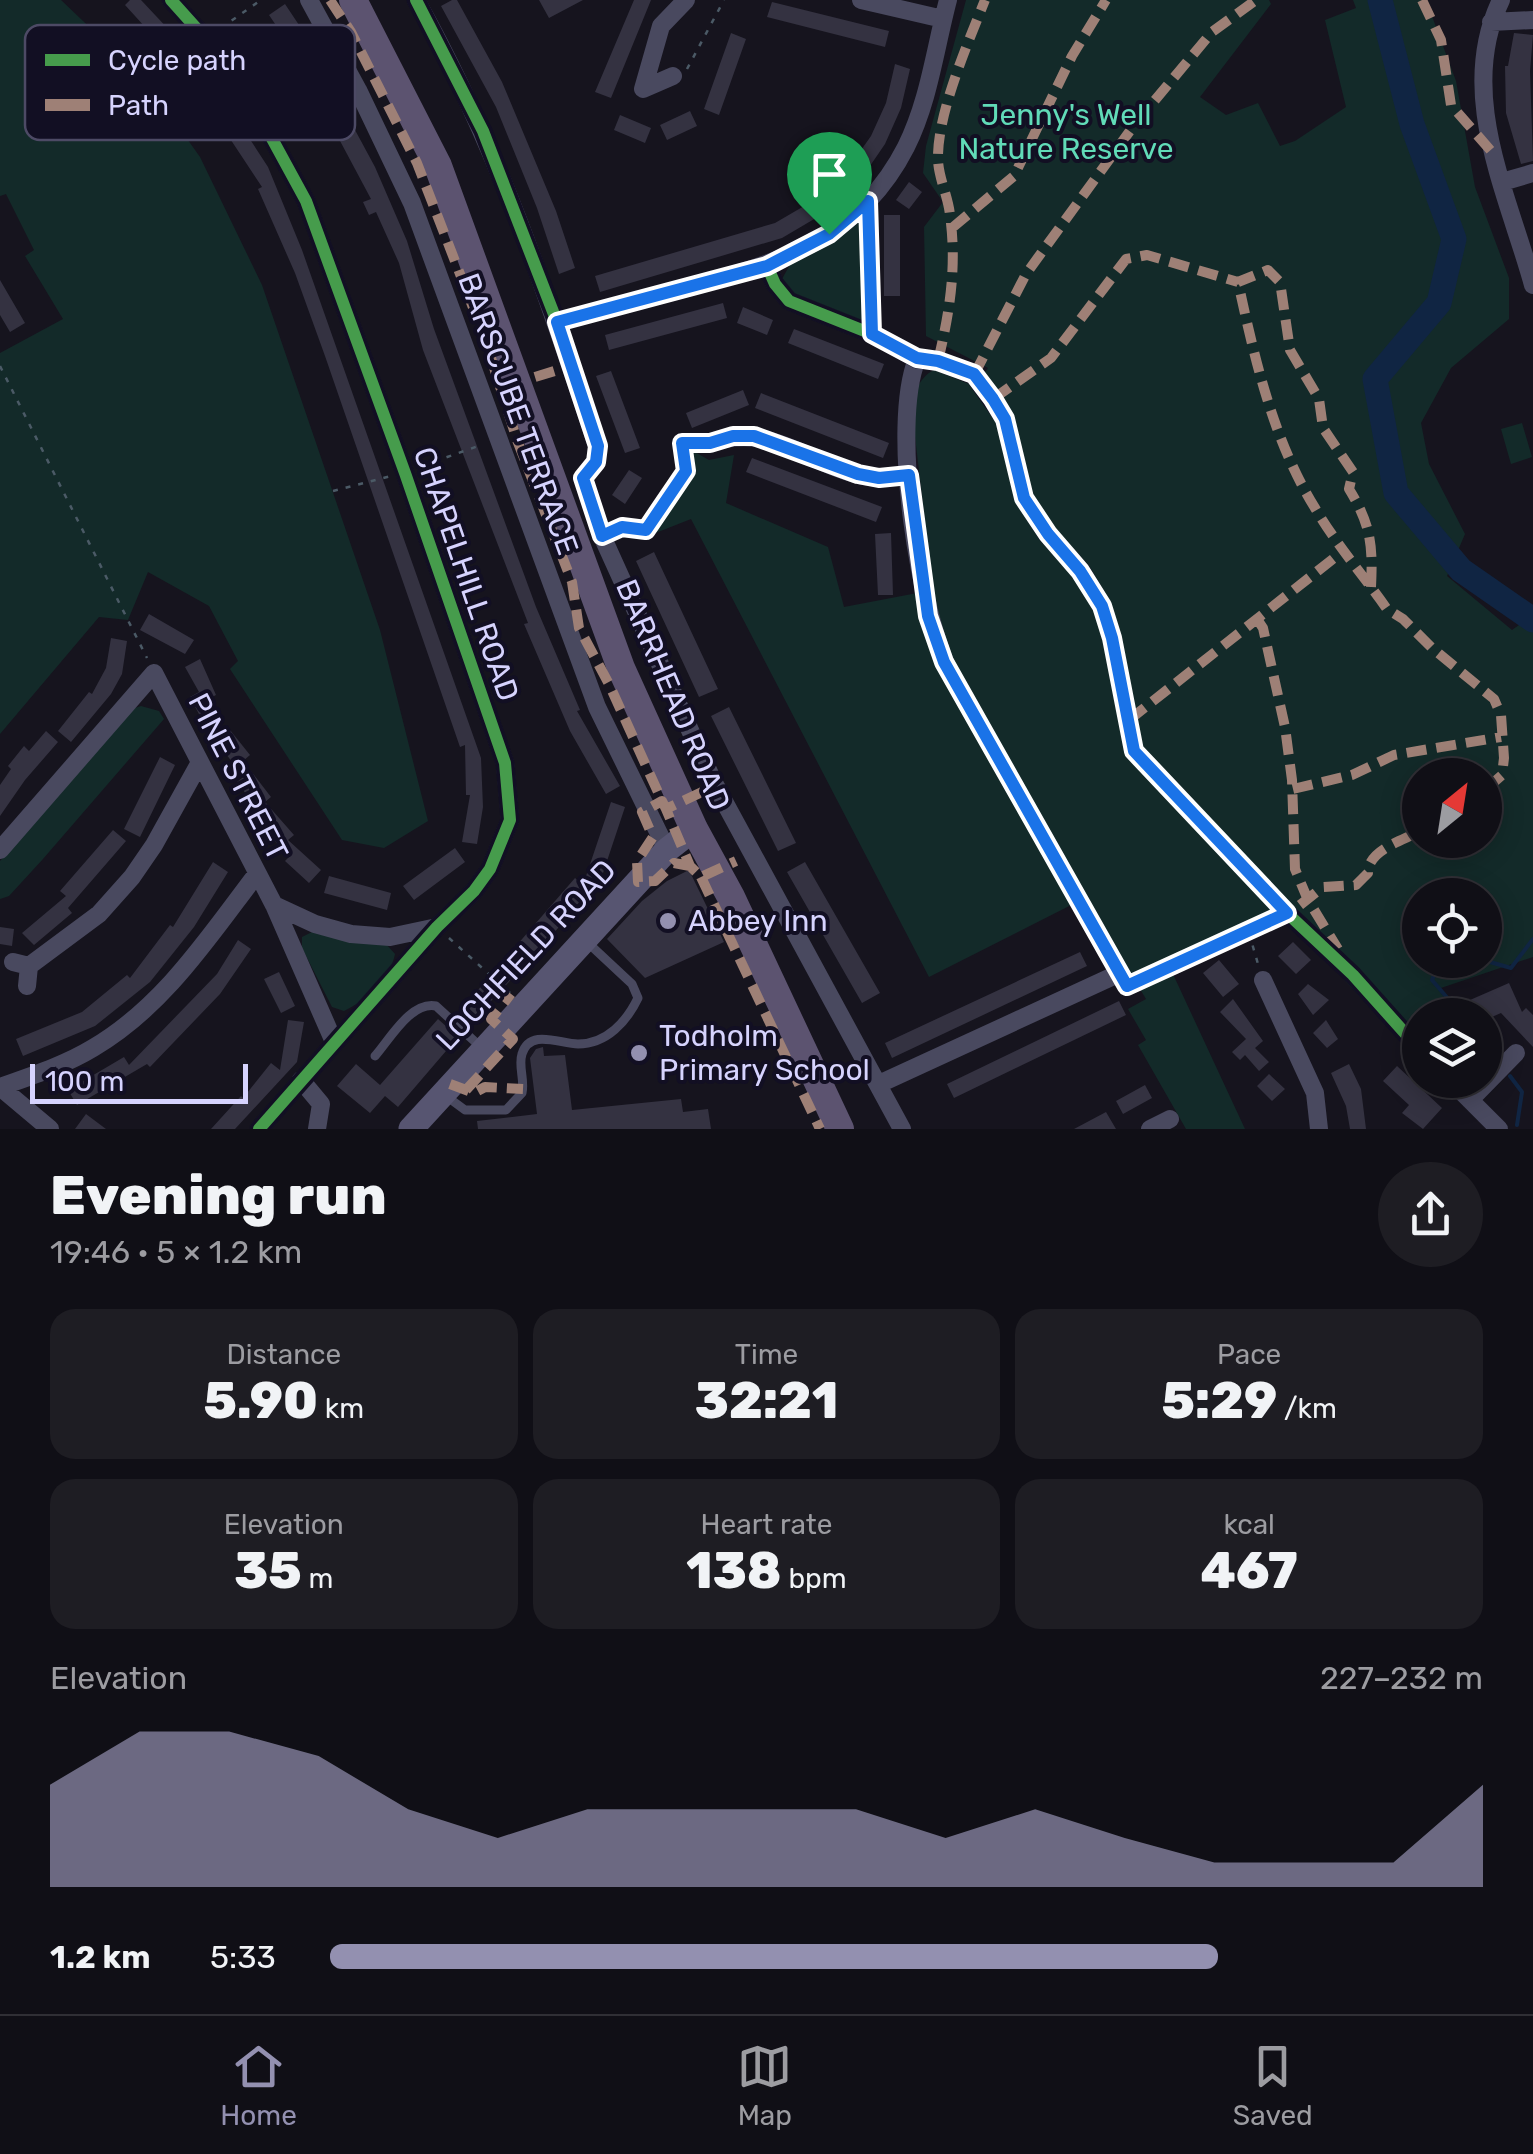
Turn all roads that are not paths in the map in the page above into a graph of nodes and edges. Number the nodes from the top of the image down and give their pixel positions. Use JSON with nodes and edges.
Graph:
{"nodes":[{"id":1,"x":171,"y":0,"type":"edge"},
{"id":2,"x":309,"y":0,"type":"edge"},
{"id":3,"x":353,"y":0,"type":"edge"},
{"id":4,"x":416,"y":0,"type":"edge"},
{"id":5,"x":686,"y":0,"type":"edge"},
{"id":6,"x":860,"y":0,"type":"edge"},
{"id":7,"x":1502,"y":0,"type":"edge"},
{"id":8,"x":946,"y":9,"type":"edge"},
{"id":9,"x":1533,"y":20,"type":"edge"},
{"id":10,"x":1491,"y":22,"type":"junction"},
{"id":11,"x":193,"y":25,"type":"edge"},
{"id":12,"x":323,"y":25,"type":"edge"},
{"id":13,"x":673,"y":76,"type":"road end"},
{"id":14,"x":355,"y":84,"type":"edge"},
{"id":15,"x":273,"y":140,"type":"edge"},
{"id":16,"x":1533,"y":173,"type":"edge"},
{"id":17,"x":1502,"y":182,"type":"junction"},
{"id":18,"x":767,"y":266,"type":"junction"},
{"id":19,"x":1533,"y":285,"type":"edge"},
{"id":20,"x":557,"y":322,"type":"junction"},
{"id":21,"x":917,"y":358,"type":"junction"},
{"id":22,"x":974,"y":374,"type":"dead end"},
{"id":23,"x":710,"y":443,"type":"road end"},
{"id":24,"x":909,"y":475,"type":"junction"},
{"id":25,"x":199,"y":764,"type":"junction"},
{"id":26,"x":694,"y":829,"type":"junction"},
{"id":27,"x":0,"y":850,"type":"edge"},
{"id":28,"x":667,"y":850,"type":"junction"},
{"id":29,"x":256,"y":875,"type":"junction"},
{"id":30,"x":274,"y":905,"type":"junction"},
{"id":31,"x":437,"y":927,"type":"junction"},
{"id":32,"x":585,"y":940,"type":"junction"},
{"id":33,"x":1263,"y":980,"type":"road end"},
{"id":34,"x":27,"y":986,"type":"dead end"},
{"id":35,"x":334,"y":1042,"type":"junction"},
{"id":36,"x":485,"y":1051,"type":"junction"},
{"id":37,"x":1516,"y":1053,"type":"dead end"},
{"id":38,"x":375,"y":1056,"type":"dead end"},
{"id":39,"x":301,"y":1080,"type":"junction"},
{"id":40,"x":878,"y":1084,"type":"junction"},
{"id":41,"x":0,"y":1087,"type":"edge"},
{"id":42,"x":443,"y":1092,"type":"junction"},
{"id":43,"x":1470,"y":1100,"type":"joint"},
{"id":44,"x":1170,"y":1118,"type":"dead end"},
{"id":45,"x":50,"y":1129,"type":"edge"},
{"id":46,"x":259,"y":1129,"type":"edge"},
{"id":47,"x":318,"y":1129,"type":"edge"},
{"id":48,"x":411,"y":1129,"type":"edge"},
{"id":49,"x":840,"y":1129,"type":"edge"},
{"id":50,"x":902,"y":1129,"type":"edge"},
{"id":51,"x":1150,"y":1129,"type":"edge"},
{"id":52,"x":1319,"y":1129,"type":"edge"},
{"id":53,"x":1499,"y":1129,"type":"edge"}],
"edges":[{"from":1,"to":11,"type":"street","name":"CHAPELHILL ROAD"},
{"from":2,"to":12,"type":"street","name":"BARSCUBE TERRACE"},
{"from":3,"to":26,"type":"main road","name":"BARRHEAD ROAD"},
{"from":4,"to":20,"type":"street"},
{"from":5,"to":13,"type":"street"},
{"from":6,"to":8,"type":"street"},
{"from":7,"to":10,"type":"street"},
{"from":8,"to":18,"type":"street"},
{"from":9,"to":10,"type":"street"},
{"from":10,"to":17,"type":"street"},
{"from":14,"to":28,"type":"street","name":"BARSCUBE TERRACE"},
{"from":15,"to":31,"type":"street","name":"CHAPELHILL ROAD"},
{"from":16,"to":17,"type":"street"},
{"from":17,"to":19,"type":"street"},
{"from":18,"to":20,"type":"street"},
{"from":18,"to":21,"type":"street"},
{"from":20,"to":40,"type":"street"},
{"from":21,"to":22,"type":"street"},
{"from":21,"to":24,"type":"street"},
{"from":23,"to":24,"type":"street"},
{"from":24,"to":40,"type":"street"},
{"from":25,"to":27,"type":"street","name":"PINE STREET"},
{"from":25,"to":29,"type":"street","name":"PINE STREET"},
{"from":25,"to":34,"type":"street"},
{"from":26,"to":28,"type":"street","name":"LOCHFIELD ROAD"},
{"from":26,"to":49,"type":"main road","name":"BARRHEAD ROAD"},
{"from":28,"to":32,"type":"street","name":"LOCHFIELD ROAD"},
{"from":29,"to":30,"type":"street","name":"PINE STREET"},
{"from":29,"to":41,"type":"street"},
{"from":30,"to":31,"type":"street","name":"PINE STREET"},
{"from":30,"to":35,"type":"street","name":"PINE STREET"},
{"from":31,"to":35,"type":"street","name":"CHAPELHILL ROAD"},
{"from":32,"to":36,"type":"street","name":"LOCHFIELD ROAD"},
{"from":32,"to":42,"type":"lane"},
{"from":33,"to":52,"type":"street"},
{"from":35,"to":39,"type":"street","name":"CHAPELHILL ROAD"},
{"from":36,"to":38,"type":"lane"},
{"from":36,"to":42,"type":"street","name":"LOCHFIELD ROAD"},
{"from":37,"to":43,"type":"street"},
{"from":39,"to":46,"type":"street","name":"CHAPELHILL ROAD"},
{"from":39,"to":47,"type":"street"},
{"from":40,"to":50,"type":"street"},
{"from":41,"to":45,"type":"street"},
{"from":42,"to":48,"type":"street","name":"LOCHFIELD ROAD"},
{"from":43,"to":53,"type":"street"},
{"from":44,"to":51,"type":"street"}]}
